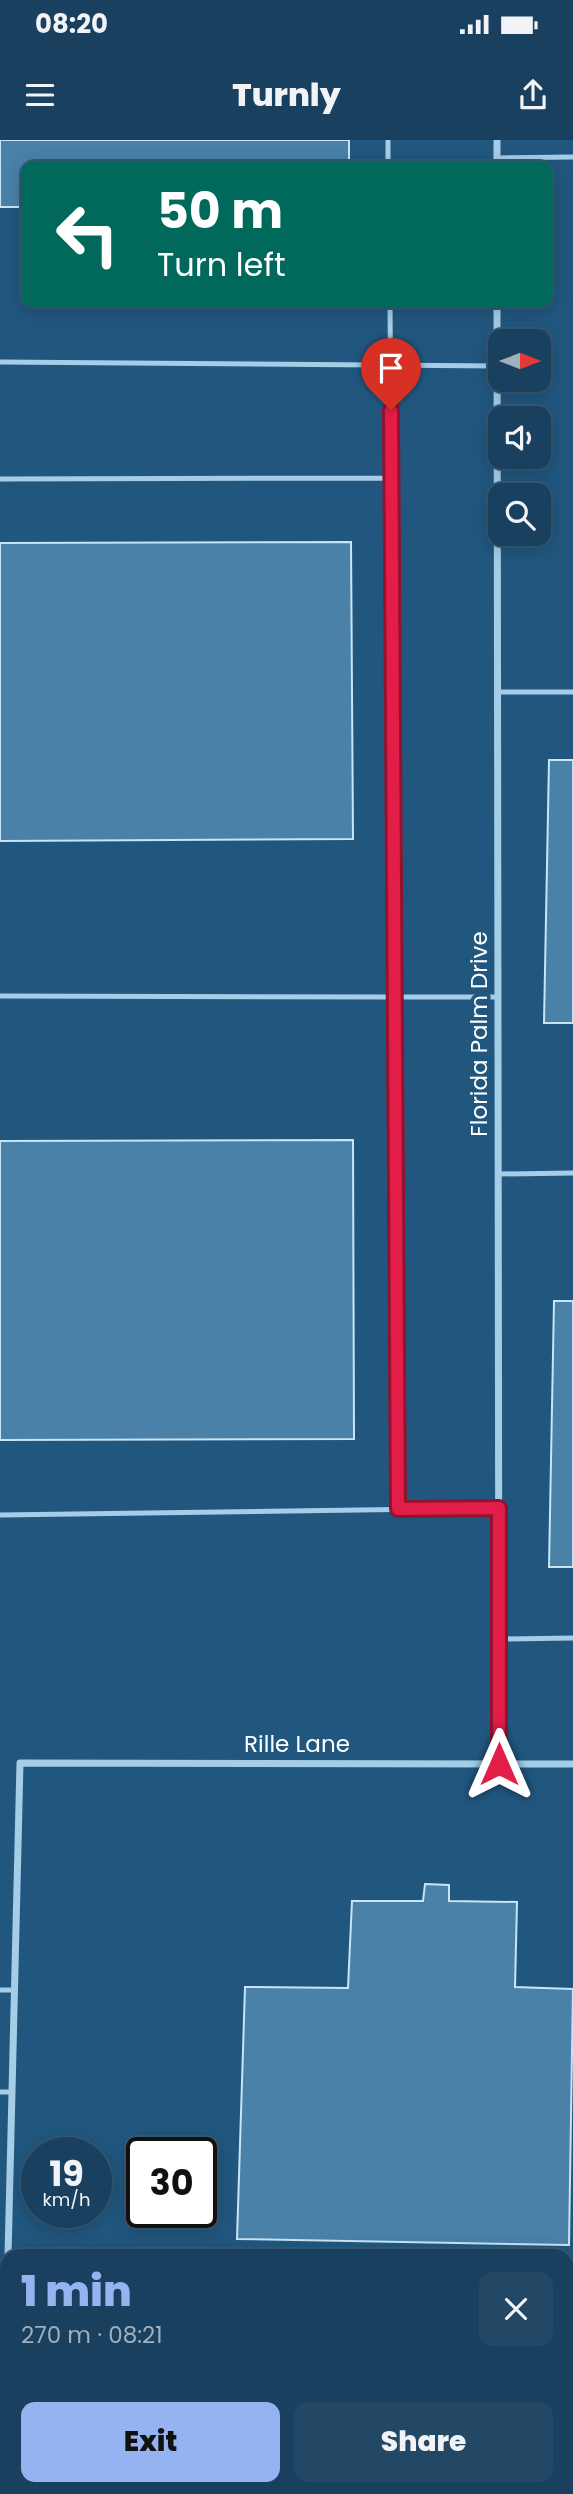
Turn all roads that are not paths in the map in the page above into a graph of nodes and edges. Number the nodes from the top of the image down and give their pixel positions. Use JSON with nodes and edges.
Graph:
{"nodes":[{"id":1,"x":388,"y":140,"type":"edge"},
{"id":2,"x":497,"y":140,"type":"edge"},
{"id":3,"x":573,"y":157,"type":"edge"},
{"id":4,"x":388,"y":161,"type":"edge"},
{"id":5,"x":497,"y":161,"type":"edge"},
{"id":6,"x":512,"y":161,"type":"edge"},
{"id":7,"x":390,"y":308,"type":"edge"},
{"id":8,"x":498,"y":308,"type":"edge"},
{"id":9,"x":498,"y":329,"type":"edge"},
{"id":10,"x":0,"y":362,"type":"edge"},
{"id":11,"x":390,"y":365,"type":"junction"},
{"id":12,"x":488,"y":366,"type":"edge"},
{"id":13,"x":498,"y":392,"type":"edge"},
{"id":14,"x":391,"y":478,"type":"junction"},
{"id":15,"x":0,"y":479,"type":"edge"},
{"id":16,"x":498,"y":692,"type":"junction"},
{"id":17,"x":573,"y":692,"type":"edge"},
{"id":18,"x":0,"y":996,"type":"edge"},
{"id":19,"x":395,"y":998,"type":"junction"},
{"id":20,"x":498,"y":998,"type":"junction"},
{"id":21,"x":573,"y":1173,"type":"edge"},
{"id":22,"x":499,"y":1174,"type":"junction"},
{"id":23,"x":499,"y":1508,"type":"junction"},
{"id":24,"x":398,"y":1509,"type":"junction"},
{"id":25,"x":0,"y":1515,"type":"edge"},
{"id":26,"x":573,"y":1638,"type":"edge"},
{"id":27,"x":499,"y":1639,"type":"junction"},
{"id":28,"x":499,"y":1764,"type":"junction"},
{"id":29,"x":573,"y":1764,"type":"edge"},
{"id":30,"x":0,"y":1990,"type":"edge"},
{"id":31,"x":15,"y":1990,"type":"junction"},
{"id":32,"x":0,"y":2092,"type":"edge"},
{"id":33,"x":12,"y":2092,"type":"junction"},
{"id":34,"x":8,"y":2249,"type":"edge"}],
"edges":[{"from":1,"to":4,"type":"lane"},
{"from":2,"to":5,"type":"street"},
{"from":3,"to":6,"type":"lane"},
{"from":7,"to":11,"type":"lane"},
{"from":8,"to":9,"type":"street","name":"Florida Palm Drive"},
{"from":10,"to":11,"type":"lane"},
{"from":11,"to":12,"type":"lane"},
{"from":11,"to":14,"type":"lane"},
{"from":13,"to":16,"type":"street","name":"Florida Palm Drive"},
{"from":14,"to":15,"type":"lane"},
{"from":14,"to":19,"type":"lane"},
{"from":16,"to":17,"type":"lane"},
{"from":16,"to":20,"type":"street","name":"Florida Palm Drive"},
{"from":18,"to":19,"type":"lane"},
{"from":19,"to":20,"type":"lane"},
{"from":19,"to":24,"type":"lane"},
{"from":20,"to":22,"type":"street","name":"Florida Palm Drive"},
{"from":21,"to":22,"type":"lane"},
{"from":22,"to":23,"type":"street","name":"Florida Palm Drive"},
{"from":23,"to":24,"type":"lane"},
{"from":23,"to":27,"type":"street","name":"Florida Palm Drive"},
{"from":24,"to":25,"type":"lane"},
{"from":26,"to":27,"type":"lane"},
{"from":27,"to":28,"type":"street","name":"Florida Palm Drive"},
{"from":28,"to":29,"type":"street","name":"Rille Lane"},
{"from":28,"to":31,"type":"street","name":"Rille Lane"},
{"from":30,"to":31,"type":"lane"},
{"from":31,"to":33,"type":"street"},
{"from":32,"to":33,"type":"lane"},
{"from":33,"to":34,"type":"street"}]}
